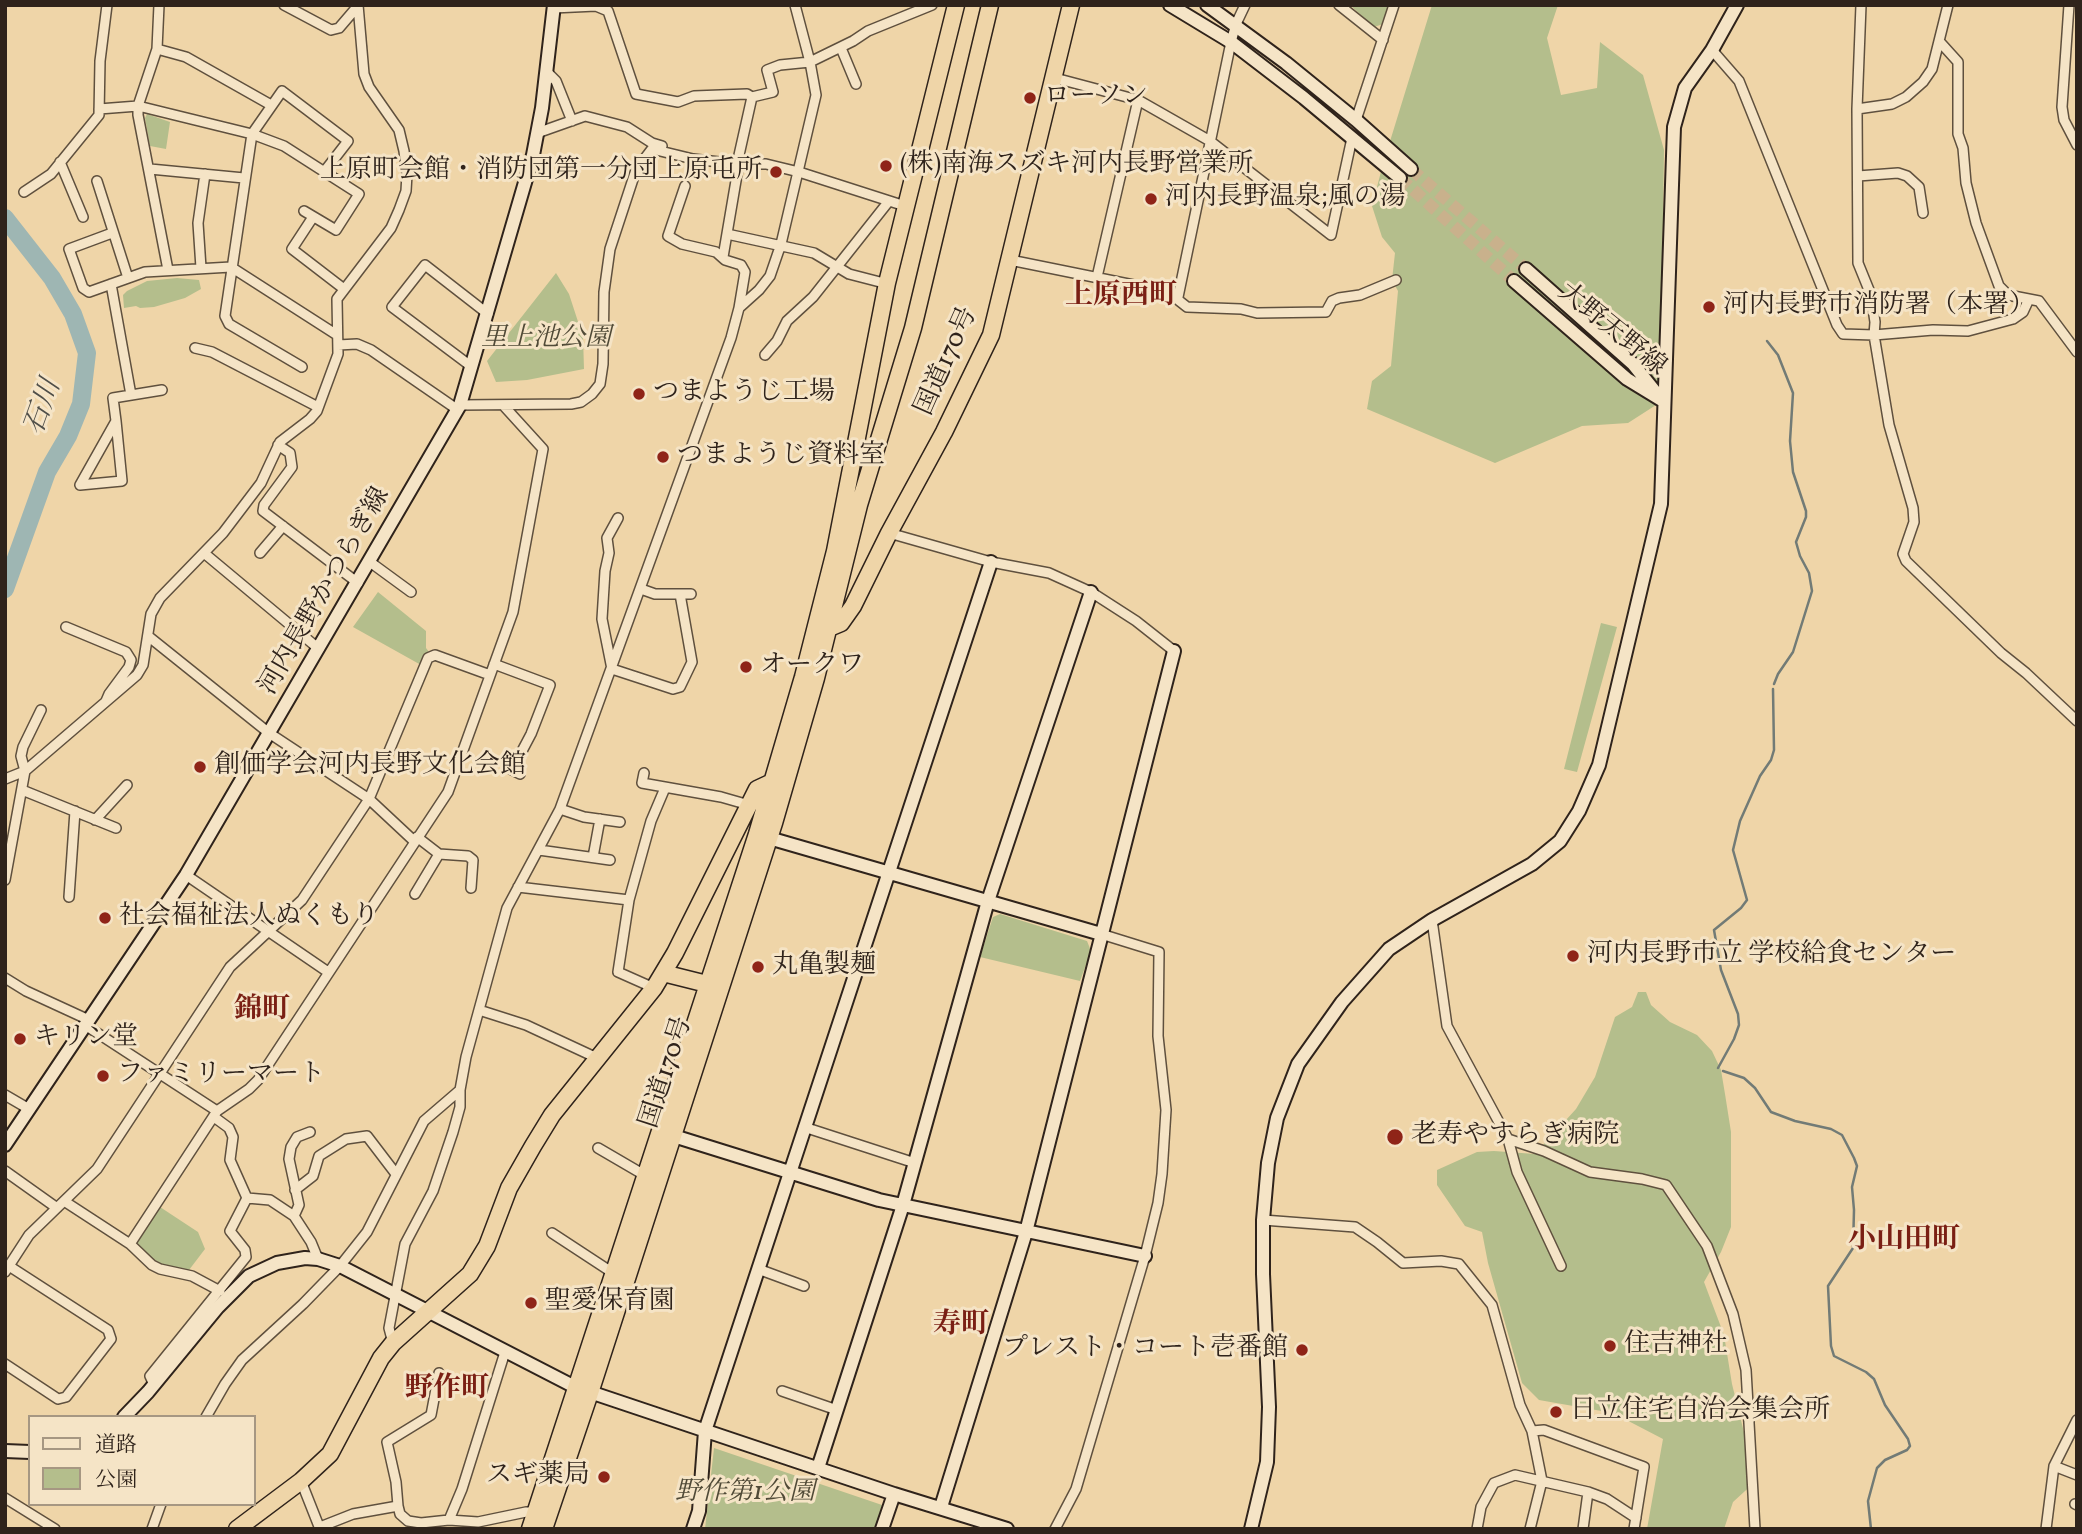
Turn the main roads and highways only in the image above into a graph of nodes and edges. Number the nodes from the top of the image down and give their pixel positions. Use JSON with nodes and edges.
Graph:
{"nodes":[{"id":1,"x":956,"y":5,"type":"edge"},
{"id":2,"x":990,"y":5,"type":"edge"},
{"id":3,"x":1071,"y":5,"type":"edge"},
{"id":4,"x":822,"y":627,"type":"junction"},
{"id":5,"x":772,"y":782,"type":"junction"},
{"id":6,"x":763,"y":836,"type":"junction"},
{"id":7,"x":663,"y":973,"type":"junction"},
{"id":8,"x":714,"y":985,"type":"junction"},
{"id":9,"x":667,"y":1134,"type":"junction"},
{"id":10,"x":237,"y":1529,"type":"edge"},
{"id":11,"x":530,"y":1529,"type":"edge"},
{"id":12,"x":544,"y":1529,"type":"edge"}],
"edges":[{"from":1,"to":4,"type":"highway","name":"国道170号"},
{"from":2,"to":4,"type":"highway","name":"国道170号"},
{"from":3,"to":4,"type":"highway","name":"国道170号"},
{"from":4,"to":5,"type":"highway","name":"国道170号"},
{"from":4,"to":6,"type":"highway","name":"国道170号"},
{"from":5,"to":6,"type":"highway","name":"国道170号"},
{"from":5,"to":7,"type":"highway","name":"国道170号"},
{"from":6,"to":8,"type":"highway","name":"国道170号"},
{"from":7,"to":8,"type":"highway"},
{"from":7,"to":10,"type":"highway","name":"国道170号"},
{"from":8,"to":9,"type":"highway","name":"国道170号"},
{"from":9,"to":11,"type":"highway","name":"国道170号"},
{"from":9,"to":12,"type":"highway","name":"国道170号"}]}
